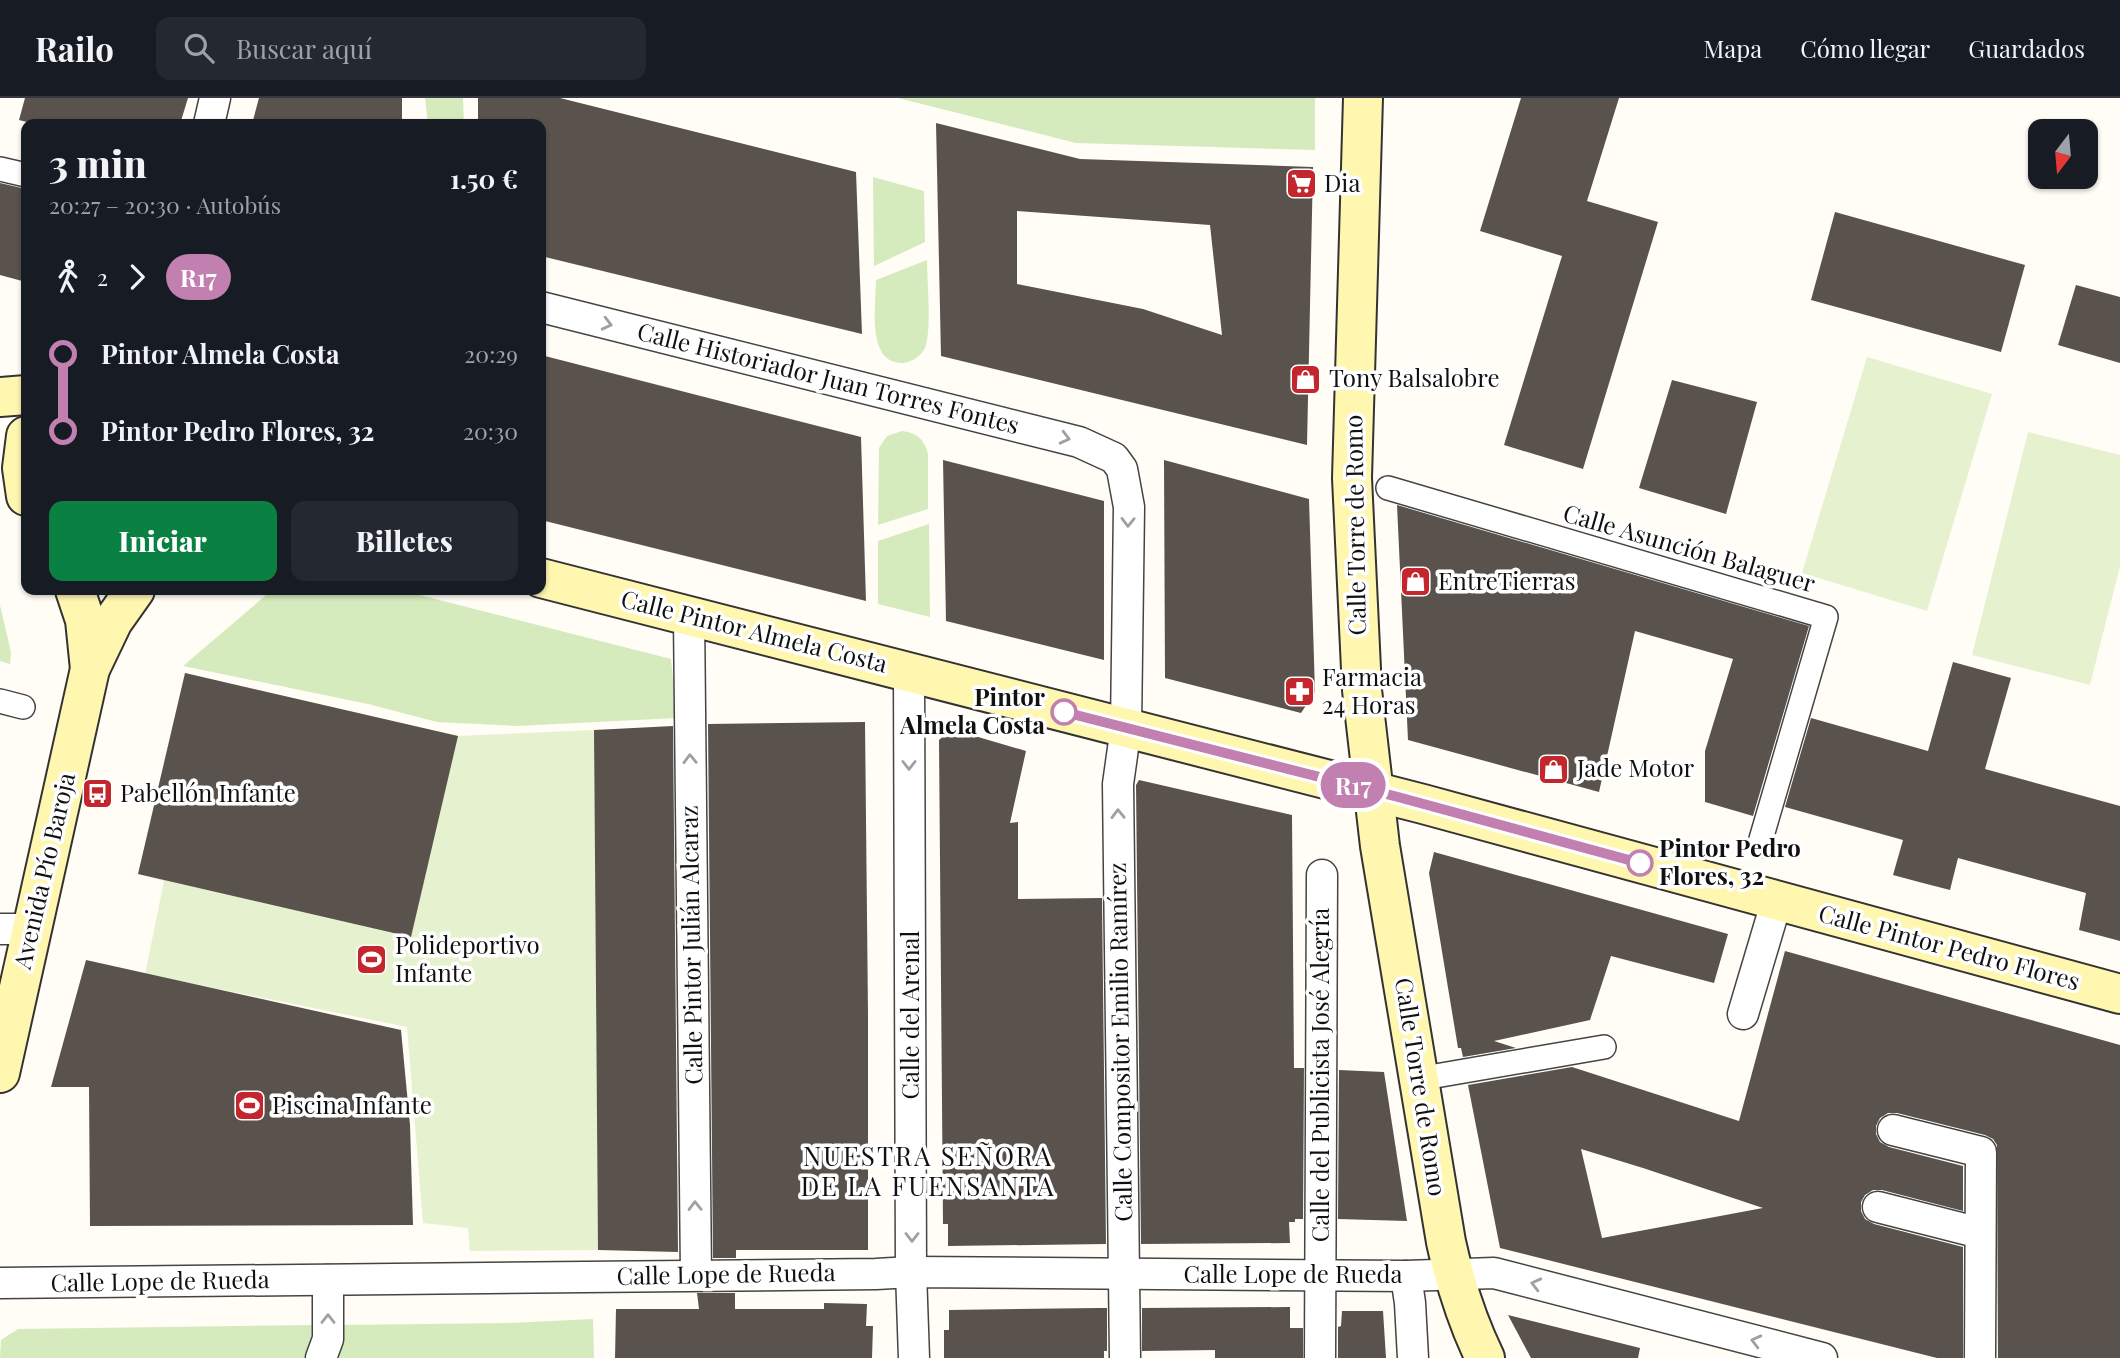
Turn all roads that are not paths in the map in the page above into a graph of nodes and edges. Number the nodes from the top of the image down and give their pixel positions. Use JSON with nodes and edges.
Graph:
{"nodes":[{"id":1,"x":215,"y":98,"type":"edge"},
{"id":2,"x":1363,"y":98,"type":"edge"},
{"id":3,"x":210,"y":119,"type":"edge"},
{"id":4,"x":0,"y":169,"type":"edge"},
{"id":5,"x":21,"y":175,"type":"edge"},
{"id":6,"x":546,"y":308,"type":"edge"},
{"id":7,"x":21,"y":395,"type":"edge"},
{"id":8,"x":0,"y":397,"type":"edge"},
{"id":9,"x":1114,"y":458,"type":"joint"},
{"id":10,"x":0,"y":479,"type":"edge"},
{"id":11,"x":1388,"y":488,"type":"dead end"},
{"id":12,"x":21,"y":500,"type":"edge"},
{"id":13,"x":546,"y":579,"type":"edge"},
{"id":14,"x":77,"y":595,"type":"edge"},
{"id":15,"x":131,"y":595,"type":"edge"},
{"id":16,"x":688,"y":616,"type":"junction"},
{"id":17,"x":90,"y":669,"type":"junction"},
{"id":18,"x":909,"y":672,"type":"junction"},
{"id":19,"x":0,"y":701,"type":"edge"},
{"id":20,"x":23,"y":707,"type":"dead end"},
{"id":21,"x":1126,"y":727,"type":"junction"},
{"id":22,"x":1374,"y":790,"type":"junction"},
{"id":23,"x":1759,"y":846,"type":"dead end"},
{"id":24,"x":1322,"y":875,"type":"dead end"},
{"id":25,"x":1777,"y":900,"type":"junction"},
{"id":26,"x":16,"y":929,"type":"edge"},
{"id":27,"x":2120,"y":994,"type":"edge"},
{"id":28,"x":1743,"y":1014,"type":"dead end"},
{"id":29,"x":1604,"y":1047,"type":"dead end"},
{"id":30,"x":0,"y":1073,"type":"edge"},
{"id":31,"x":1418,"y":1079,"type":"junction"},
{"id":32,"x":1893,"y":1129,"type":"dead end"},
{"id":33,"x":1878,"y":1208,"type":"dead end"},
{"id":34,"x":1980,"y":1233,"type":"junction"},
{"id":35,"x":911,"y":1272,"type":"junction"},
{"id":36,"x":1124,"y":1274,"type":"junction"},
{"id":37,"x":1453,"y":1274,"type":"junction"},
{"id":38,"x":696,"y":1275,"type":"junction"},
{"id":39,"x":1319,"y":1275,"type":"junction"},
{"id":40,"x":1406,"y":1276,"type":"junction"},
{"id":41,"x":328,"y":1280,"type":"junction"},
{"id":42,"x":0,"y":1283,"type":"edge"},
{"id":43,"x":321,"y":1358,"type":"edge"},
{"id":44,"x":914,"y":1358,"type":"edge"},
{"id":45,"x":1125,"y":1358,"type":"edge"},
{"id":46,"x":1320,"y":1358,"type":"edge"},
{"id":47,"x":1413,"y":1358,"type":"edge"},
{"id":48,"x":1485,"y":1358,"type":"edge"},
{"id":49,"x":1822,"y":1358,"type":"edge"},
{"id":50,"x":1980,"y":1358,"type":"edge"}],
"edges":[{"from":1,"to":3,"type":"street"},
{"from":2,"to":22,"type":"main road","name":"Calle Torre de Romo"},
{"from":4,"to":5,"type":"street"},
{"from":6,"to":9,"type":"street","name":"Calle Historiador Juan Torres Fontes","one_way":true},
{"from":7,"to":8,"type":"main road"},
{"from":9,"to":21,"type":"street","name":"Calle Compositor Emilio Ramírez","one_way":true},
{"from":10,"to":12,"type":"main road"},
{"from":11,"to":23,"type":"street","name":"Calle Asunción Balaguer"},
{"from":13,"to":16,"type":"main road","name":"Calle Pintor Almela Costa"},
{"from":14,"to":17,"type":"main road","name":"Avenida Pío Baroja"},
{"from":15,"to":17,"type":"main road","name":"Avenida Pío Baroja"},
{"from":16,"to":18,"type":"main road","name":"Calle Pintor Almela Costa"},
{"from":38,"to":16,"type":"street","name":"Calle Pintor Julián Alcaraz","one_way":true},
{"from":17,"to":26,"type":"main road","name":"Avenida Pío Baroja"},
{"from":18,"to":21,"type":"main road","name":"Calle Pintor Almela Costa"},
{"from":18,"to":35,"type":"street","name":"Calle del Arenal","one_way":true},
{"from":19,"to":20,"type":"street"},
{"from":21,"to":22,"type":"main road","name":"Calle Pintor Almela Costa"},
{"from":36,"to":21,"type":"street","name":"Calle Compositor Emilio Ramírez","one_way":true},
{"from":22,"to":25,"type":"main road","name":"Calle Pintor Pedro Flores"},
{"from":22,"to":31,"type":"main road","name":"Calle Torre de Romo"},
{"from":24,"to":39,"type":"street","name":"Calle del Publicista José Alegría"},
{"from":25,"to":27,"type":"main road","name":"Calle Pintor Pedro Flores"},
{"from":25,"to":28,"type":"street"},
{"from":26,"to":30,"type":"main road","name":"Avenida Pío Baroja"},
{"from":29,"to":31,"type":"street"},
{"from":31,"to":37,"type":"main road","name":"Calle Torre de Romo"},
{"from":32,"to":34,"type":"street"},
{"from":33,"to":34,"type":"street"},
{"from":34,"to":50,"type":"street"},
{"from":35,"to":36,"type":"street","name":"Calle Lope de Rueda"},
{"from":35,"to":38,"type":"street","name":"Calle Lope de Rueda"},
{"from":35,"to":44,"type":"street","name":"Calle del Arenal"},
{"from":36,"to":39,"type":"street","name":"Calle Lope de Rueda"},
{"from":36,"to":45,"type":"street","name":"Calle Compositor Emilio Ramírez"},
{"from":37,"to":40,"type":"street","name":"Calle Lope de Rueda"},
{"from":37,"to":48,"type":"main road","name":"Calle Torre de Romo"},
{"from":49,"to":37,"type":"street","name":"Calle Lope de Rueda","one_way":true},
{"from":38,"to":41,"type":"street","name":"Calle Lope de Rueda"},
{"from":39,"to":40,"type":"street","name":"Calle Lope de Rueda"},
{"from":39,"to":46,"type":"street","name":"Calle del Publicista José Alegría"},
{"from":40,"to":47,"type":"street"},
{"from":41,"to":42,"type":"street","name":"Calle Lope de Rueda"},
{"from":43,"to":41,"type":"street","one_way":true}]}
